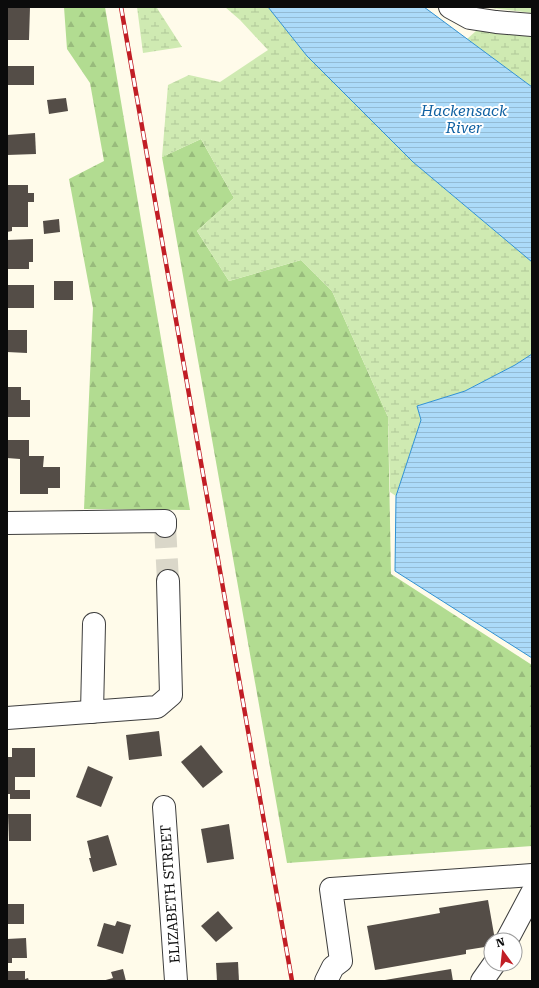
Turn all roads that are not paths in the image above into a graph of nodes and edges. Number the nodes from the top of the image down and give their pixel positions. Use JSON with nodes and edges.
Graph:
{"nodes":[{"id":1,"x":450,"y":7,"type":"edge"},
{"id":2,"x":532,"y":25,"type":"edge"},
{"id":3,"x":7,"y":523,"type":"edge"},
{"id":4,"x":165,"y":526,"type":"dead end"},
{"id":5,"x":168,"y":581,"type":"tunnel mouth"},
{"id":6,"x":94,"y":624,"type":"dead end"},
{"id":7,"x":92,"y":712,"type":"junction"},
{"id":8,"x":7,"y":718,"type":"edge"},
{"id":9,"x":164,"y":806,"type":"dead end"},
{"id":10,"x":532,"y":875,"type":"edge"},
{"id":11,"x":532,"y":892,"type":"edge"},
{"id":12,"x":511,"y":932,"type":"edge"},
{"id":13,"x":488,"y":972,"type":"edge"},
{"id":14,"x":176,"y":981,"type":"edge"},
{"id":15,"x":326,"y":981,"type":"edge"},
{"id":16,"x":482,"y":981,"type":"edge"}],
"edges":[{"from":1,"to":2,"type":"street"},
{"from":3,"to":4,"type":"street"},
{"from":5,"to":7,"type":"street"},
{"from":6,"to":7,"type":"street"},
{"from":7,"to":8,"type":"street"},
{"from":9,"to":14,"type":"street","name":"ELIZABETH STREET"},
{"from":10,"to":15,"type":"street"},
{"from":11,"to":12,"type":"street"},
{"from":13,"to":16,"type":"street"}]}
